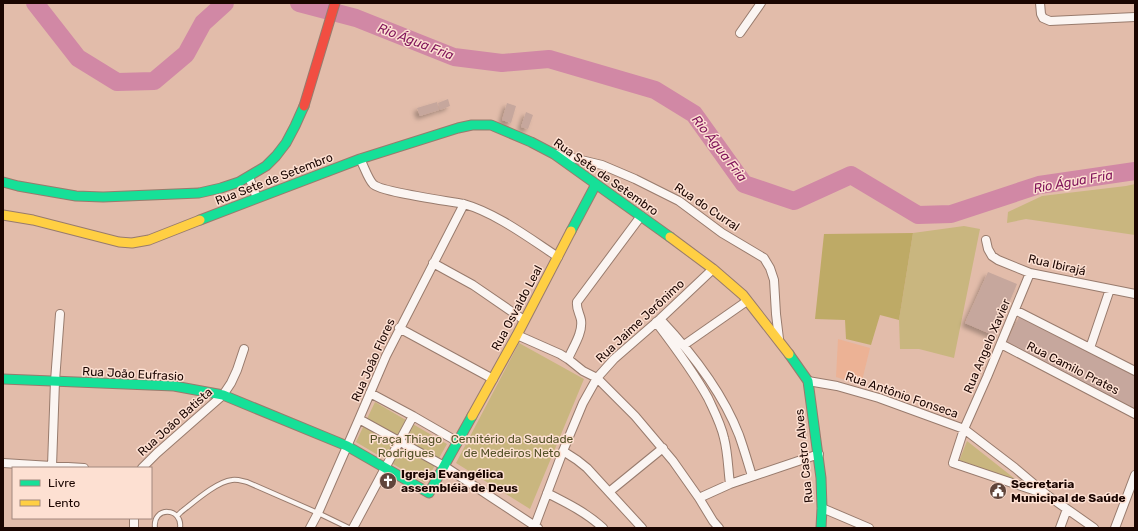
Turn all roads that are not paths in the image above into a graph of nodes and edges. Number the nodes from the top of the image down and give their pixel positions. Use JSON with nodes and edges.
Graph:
{"nodes":[{"id":1,"x":335,"y":3,"type":"edge"},
{"id":2,"x":761,"y":3,"type":"edge"},
{"id":3,"x":1040,"y":3,"type":"edge"},
{"id":4,"x":1135,"y":17,"type":"edge"},
{"id":5,"x":740,"y":33,"type":"dead end"},
{"id":6,"x":554,"y":154,"type":"junction"},
{"id":7,"x":360,"y":159,"type":"junction"},
{"id":8,"x":249,"y":177,"type":"junction"},
{"id":9,"x":3,"y":182,"type":"edge"},
{"id":10,"x":596,"y":184,"type":"junction"},
{"id":11,"x":257,"y":198,"type":"junction"},
{"id":12,"x":464,"y":204,"type":"junction"},
{"id":13,"x":3,"y":215,"type":"edge"},
{"id":14,"x":641,"y":216,"type":"junction"},
{"id":15,"x":986,"y":240,"type":"dead end"},
{"id":16,"x":558,"y":257,"type":"junction"},
{"id":17,"x":433,"y":262,"type":"junction"},
{"id":18,"x":713,"y":269,"type":"junction"},
{"id":19,"x":1030,"y":273,"type":"junction"},
{"id":20,"x":1110,"y":289,"type":"junction"},
{"id":21,"x":1135,"y":294,"type":"edge"},
{"id":22,"x":747,"y":302,"type":"junction"},
{"id":23,"x":1015,"y":310,"type":"junction"},
{"id":24,"x":60,"y":314,"type":"dead end"},
{"id":25,"x":524,"y":320,"type":"junction"},
{"id":26,"x":658,"y":321,"type":"junction"},
{"id":27,"x":399,"y":328,"type":"junction"},
{"id":28,"x":517,"y":335,"type":"junction"},
{"id":29,"x":780,"y":340,"type":"junction"},
{"id":30,"x":1001,"y":344,"type":"junction"},
{"id":31,"x":684,"y":345,"type":"junction"},
{"id":32,"x":1090,"y":348,"type":"junction"},
{"id":33,"x":244,"y":349,"type":"dead end"},
{"id":34,"x":568,"y":358,"type":"junction"},
{"id":35,"x":1135,"y":371,"type":"edge"},
{"id":36,"x":597,"y":378,"type":"junction"},
{"id":37,"x":3,"y":379,"type":"edge"},
{"id":38,"x":493,"y":380,"type":"junction"},
{"id":39,"x":808,"y":381,"type":"junction"},
{"id":40,"x":55,"y":382,"type":"junction"},
{"id":41,"x":370,"y":393,"type":"junction"},
{"id":42,"x":223,"y":396,"type":"junction"},
{"id":43,"x":1135,"y":414,"type":"edge"},
{"id":44,"x":413,"y":416,"type":"junction"},
{"id":45,"x":359,"y":419,"type":"junction"},
{"id":46,"x":964,"y":429,"type":"junction"},
{"id":47,"x":400,"y":441,"type":"junction"},
{"id":48,"x":458,"y":442,"type":"junction"},
{"id":49,"x":347,"y":446,"type":"junction"},
{"id":50,"x":663,"y":448,"type":"junction"},
{"id":51,"x":563,"y":451,"type":"junction"},
{"id":52,"x":819,"y":454,"type":"junction"},
{"id":53,"x":3,"y":463,"type":"edge"},
{"id":54,"x":52,"y":466,"type":"junction"},
{"id":55,"x":444,"y":466,"type":"junction"},
{"id":56,"x":68,"y":467,"type":"edge"},
{"id":57,"x":143,"y":467,"type":"edge"},
{"id":58,"x":385,"y":469,"type":"junction"},
{"id":59,"x":1135,"y":475,"type":"edge"},
{"id":60,"x":752,"y":476,"type":"junction"},
{"id":61,"x":730,"y":484,"type":"junction"},
{"id":62,"x":609,"y":492,"type":"junction"},
{"id":63,"x":547,"y":493,"type":"junction"},
{"id":64,"x":1047,"y":495,"type":"junction"},
{"id":65,"x":699,"y":498,"type":"junction"},
{"id":66,"x":822,"y":508,"type":"junction"},
{"id":67,"x":1067,"y":509,"type":"junction"},
{"id":68,"x":318,"y":513,"type":"junction"},
{"id":69,"x":177,"y":516,"type":"junction"},
{"id":70,"x":536,"y":527,"type":"edge"},
{"id":71,"x":155,"y":528,"type":"edge"},
{"id":72,"x":180,"y":528,"type":"edge"},
{"id":73,"x":310,"y":528,"type":"edge"},
{"id":74,"x":348,"y":528,"type":"edge"},
{"id":75,"x":353,"y":528,"type":"edge"},
{"id":76,"x":603,"y":528,"type":"edge"},
{"id":77,"x":642,"y":528,"type":"edge"},
{"id":78,"x":719,"y":528,"type":"edge"},
{"id":79,"x":821,"y":528,"type":"edge"},
{"id":80,"x":869,"y":528,"type":"edge"},
{"id":81,"x":1060,"y":528,"type":"edge"},
{"id":82,"x":1094,"y":528,"type":"edge"},
{"id":83,"x":1115,"y":528,"type":"edge"}],
"edges":[{"from":1,"to":8,"type":"street"},
{"from":2,"to":5,"type":"street"},
{"from":3,"to":4,"type":"street"},
{"from":6,"to":7,"type":"street","name":"Rua Sete de Setembro"},
{"from":6,"to":10,"type":"street","name":"Rua Sete de Setembro"},
{"from":6,"to":29,"type":"street","name":"Rua do Curral"},
{"from":7,"to":11,"type":"street","name":"Rua Sete de Setembro"},
{"from":7,"to":12,"type":"street"},
{"from":8,"to":9,"type":"street"},
{"from":8,"to":11,"type":"street"},
{"from":10,"to":14,"type":"street","name":"Rua Sete de Setembro"},
{"from":10,"to":16,"type":"street","name":"Rua Osvaldo Leal"},
{"from":11,"to":13,"type":"street","name":"Rua Sete de Setembro"},
{"from":12,"to":16,"type":"street"},
{"from":12,"to":17,"type":"street","name":"Rua João Flores"},
{"from":14,"to":18,"type":"street","name":"Rua Sete de Setembro"},
{"from":14,"to":34,"type":"street"},
{"from":15,"to":19,"type":"street","name":"Rua Ibirajá"},
{"from":16,"to":25,"type":"street","name":"Rua Osvaldo Leal"},
{"from":17,"to":25,"type":"street"},
{"from":17,"to":27,"type":"street","name":"Rua João Flores"},
{"from":18,"to":22,"type":"street","name":"Rua Sete de Setembro"},
{"from":18,"to":26,"type":"street","name":"Rua Jaime Jerônimo"},
{"from":19,"to":20,"type":"street","name":"Rua Ibirajá"},
{"from":19,"to":23,"type":"street","name":"Rua Angelo Xavier"},
{"from":20,"to":21,"type":"street","name":"Rua Ibirajá"},
{"from":20,"to":32,"type":"street"},
{"from":22,"to":29,"type":"street","name":"Rua Sete de Setembro"},
{"from":22,"to":31,"type":"street"},
{"from":23,"to":30,"type":"street","name":"Rua Angelo Xavier"},
{"from":23,"to":32,"type":"street"},
{"from":24,"to":40,"type":"street"},
{"from":25,"to":28,"type":"street","name":"Rua Osvaldo Leal"},
{"from":26,"to":31,"type":"street"},
{"from":26,"to":36,"type":"street","name":"Rua Jaime Jerônimo"},
{"from":26,"to":61,"type":"street"},
{"from":27,"to":38,"type":"street"},
{"from":27,"to":41,"type":"street","name":"Rua João Flores"},
{"from":28,"to":34,"type":"street"},
{"from":28,"to":38,"type":"street","name":"Rua Osvaldo Leal"},
{"from":29,"to":39,"type":"street","name":"Rua Sete de Setembro"},
{"from":30,"to":43,"type":"street","name":"Rua Camilo Prates"},
{"from":30,"to":46,"type":"street","name":"Rua Angelo Xavier"},
{"from":31,"to":60,"type":"street"},
{"from":32,"to":35,"type":"street"},
{"from":33,"to":42,"type":"street","name":"Rua João Batista"},
{"from":34,"to":36,"type":"street"},
{"from":36,"to":50,"type":"street"},
{"from":36,"to":51,"type":"street","name":"Rua Jaime Jerônimo"},
{"from":37,"to":40,"type":"street","name":"Rua João Eufrasio"},
{"from":38,"to":48,"type":"street","name":"Rua Osvaldo Leal"},
{"from":39,"to":46,"type":"street","name":"Rua Antônio Fonseca"},
{"from":39,"to":52,"type":"street","name":"Rua Castro Alves"},
{"from":40,"to":42,"type":"street","name":"Rua João Eufrasio"},
{"from":40,"to":54,"type":"street"},
{"from":41,"to":44,"type":"street"},
{"from":41,"to":45,"type":"street","name":"Rua João Flores"},
{"from":42,"to":49,"type":"street","name":"Rua João Eufrasio"},
{"from":42,"to":57,"type":"street","name":"Rua João Batista"},
{"from":44,"to":47,"type":"street"},
{"from":44,"to":48,"type":"street"},
{"from":45,"to":47,"type":"street"},
{"from":45,"to":49,"type":"street","name":"Rua João Flores"},
{"from":46,"to":64,"type":"street","name":"Rua Antônio Fonseca"},
{"from":46,"to":64,"type":"street","name":"Rua Angelo Xavier"},
{"from":47,"to":55,"type":"street"},
{"from":47,"to":58,"type":"street"},
{"from":48,"to":55,"type":"street"},
{"from":49,"to":58,"type":"street"},
{"from":49,"to":68,"type":"street","name":"Rua João Flores"},
{"from":50,"to":62,"type":"street"},
{"from":50,"to":65,"type":"street"},
{"from":51,"to":62,"type":"street"},
{"from":51,"to":63,"type":"street","name":"Rua Jaime Jerônimo"},
{"from":52,"to":60,"type":"street"},
{"from":52,"to":66,"type":"street","name":"Rua Castro Alves"},
{"from":53,"to":54,"type":"street"},
{"from":54,"to":56,"type":"street"},
{"from":55,"to":58,"type":"street"},
{"from":55,"to":70,"type":"street"},
{"from":58,"to":75,"type":"street"},
{"from":59,"to":83,"type":"street"},
{"from":60,"to":61,"type":"street"},
{"from":61,"to":65,"type":"street"},
{"from":62,"to":77,"type":"street"},
{"from":63,"to":70,"type":"street","name":"Rua Jaime Jerônimo"},
{"from":63,"to":76,"type":"street"},
{"from":64,"to":67,"type":"street"},
{"from":65,"to":78,"type":"street"},
{"from":66,"to":79,"type":"street","name":"Rua Castro Alves"},
{"from":66,"to":80,"type":"street"},
{"from":67,"to":81,"type":"street"},
{"from":67,"to":82,"type":"street"},
{"from":68,"to":69,"type":"lane"},
{"from":68,"to":73,"type":"street","name":"Rua João Flores"},
{"from":68,"to":74,"type":"lane"},
{"from":69,"to":71,"type":"lane"},
{"from":69,"to":72,"type":"lane"}]}
